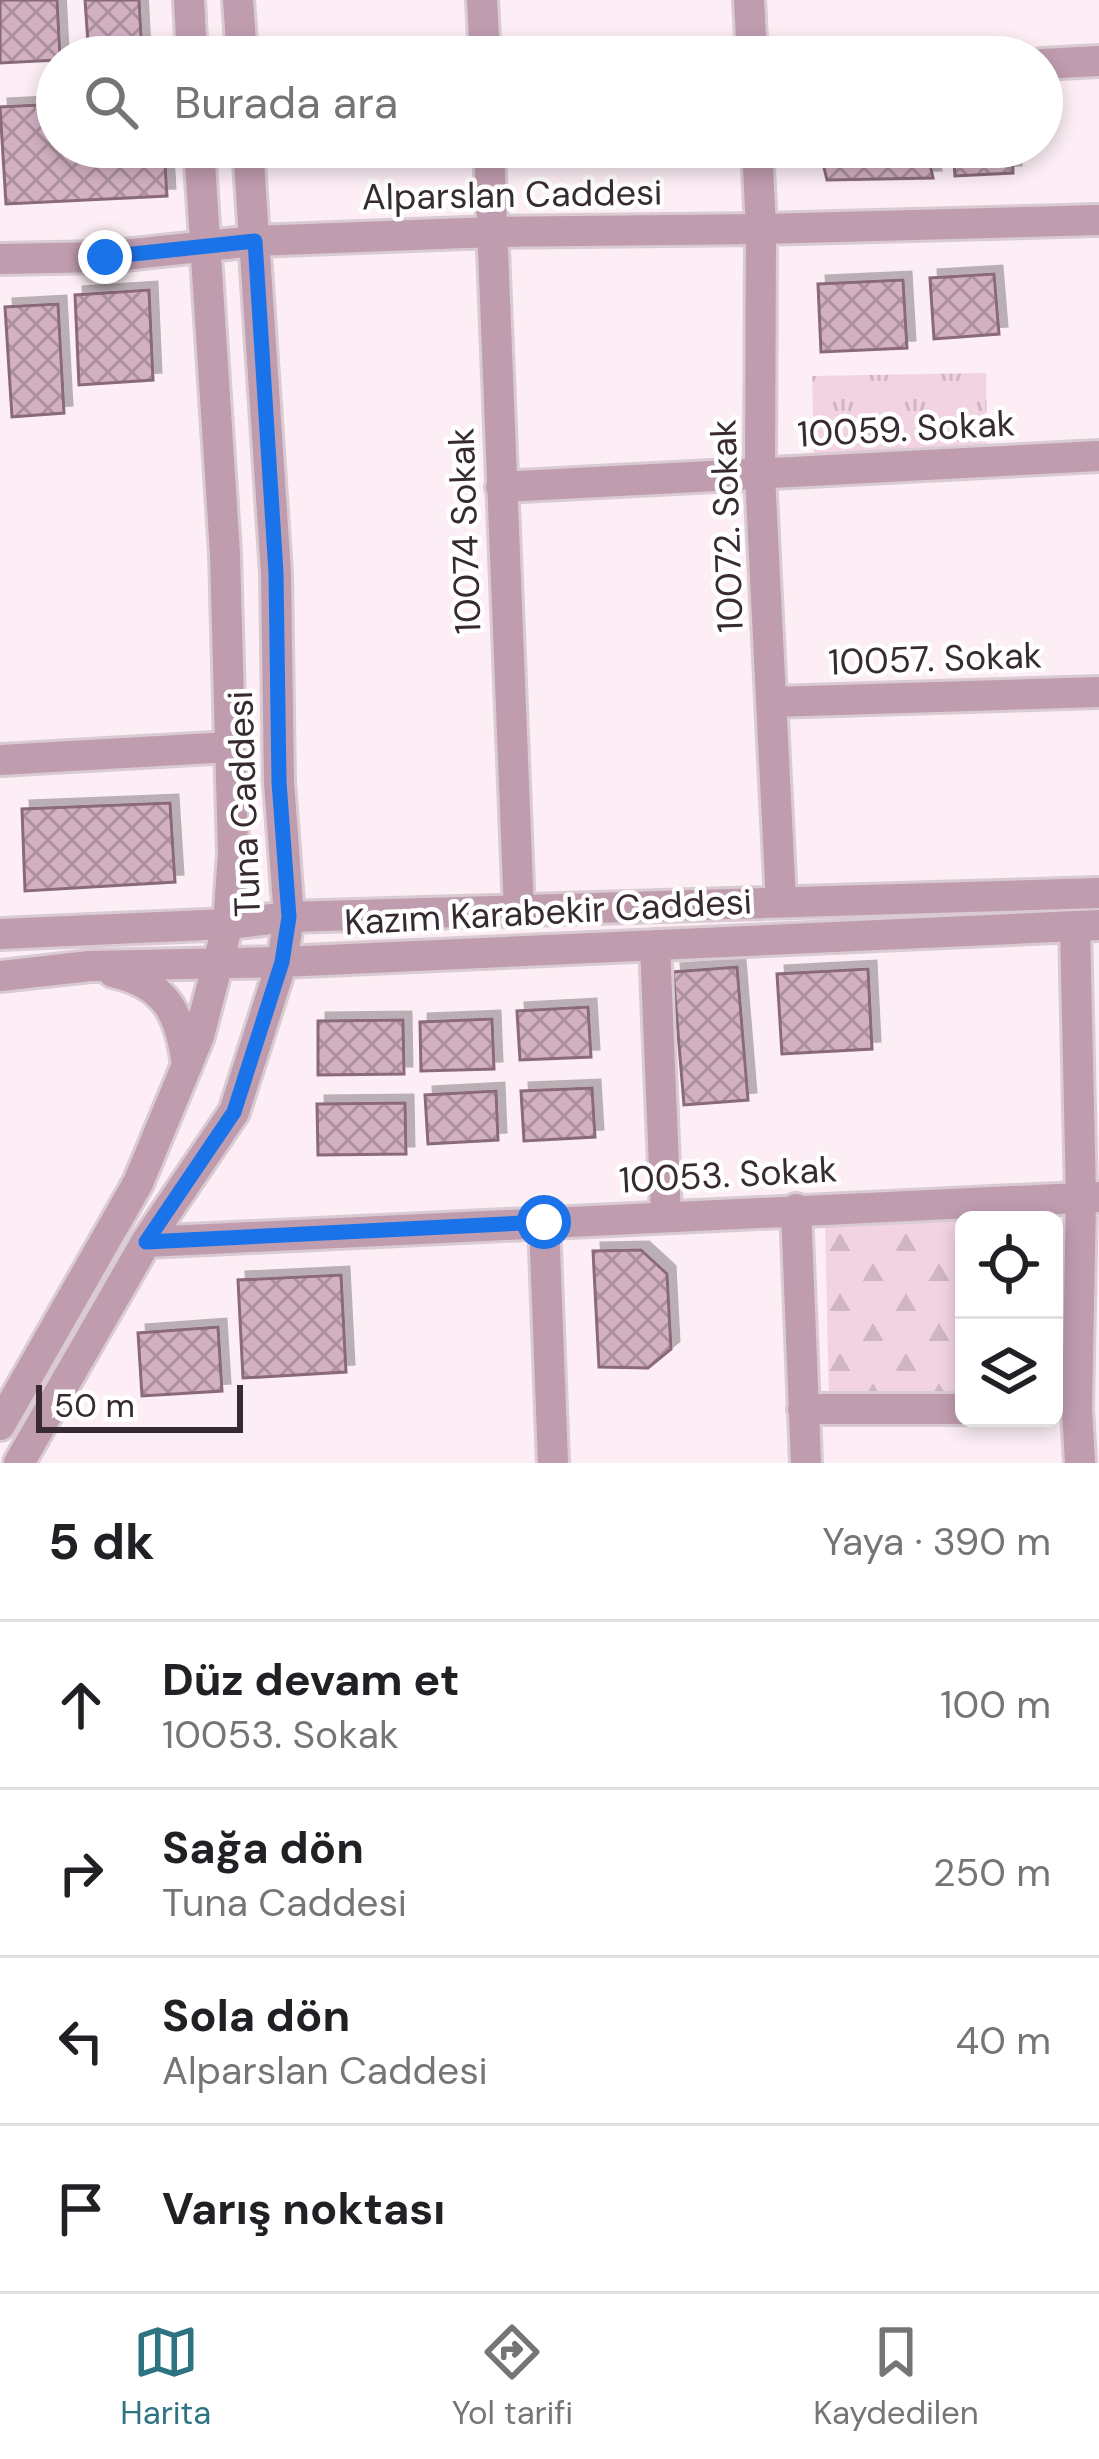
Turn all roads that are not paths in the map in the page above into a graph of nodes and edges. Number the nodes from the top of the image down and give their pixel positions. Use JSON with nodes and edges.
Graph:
{"nodes":[{"id":1,"x":189,"y":0,"type":"edge"},
{"id":2,"x":238,"y":0,"type":"edge"},
{"id":3,"x":482,"y":0,"type":"edge"},
{"id":4,"x":749,"y":0,"type":"edge"},
{"id":5,"x":191,"y":36,"type":"edge"},
{"id":6,"x":241,"y":36,"type":"edge"},
{"id":7,"x":484,"y":36,"type":"edge"},
{"id":8,"x":751,"y":36,"type":"edge"},
{"id":9,"x":1099,"y":61,"type":"edge"},
{"id":10,"x":1063,"y":63,"type":"edge"},
{"id":11,"x":201,"y":168,"type":"edge"},
{"id":12,"x":250,"y":168,"type":"edge"},
{"id":13,"x":490,"y":168,"type":"edge"},
{"id":14,"x":758,"y":168,"type":"edge"},
{"id":15,"x":1099,"y":220,"type":"edge"},
{"id":16,"x":761,"y":229,"type":"junction"},
{"id":17,"x":492,"y":232,"type":"junction"},
{"id":18,"x":255,"y":241,"type":"junction"},
{"id":19,"x":207,"y":246,"type":"junction"},
{"id":20,"x":0,"y":259,"type":"edge"},
{"id":21,"x":1099,"y":457,"type":"edge"},
{"id":22,"x":760,"y":475,"type":"junction"},
{"id":23,"x":501,"y":488,"type":"junction"},
{"id":24,"x":1099,"y":692,"type":"edge"},
{"id":25,"x":773,"y":702,"type":"junction"},
{"id":26,"x":230,"y":747,"type":"junction"},
{"id":27,"x":0,"y":760,"type":"edge"},
{"id":28,"x":1099,"y":893,"type":"edge"},
{"id":29,"x":781,"y":902,"type":"junction"},
{"id":30,"x":519,"y":912,"type":"junction"},
{"id":31,"x":289,"y":917,"type":"junction"},
{"id":32,"x":228,"y":924,"type":"junction"},
{"id":33,"x":1087,"y":926,"type":"edge"},
{"id":34,"x":0,"y":934,"type":"edge"},
{"id":35,"x":655,"y":945,"type":"junction"},
{"id":36,"x":282,"y":962,"type":"junction"},
{"id":37,"x":218,"y":963,"type":"junction"},
{"id":38,"x":90,"y":966,"type":"junction"},
{"id":39,"x":0,"y":976,"type":"edge"},
{"id":40,"x":187,"y":1066,"type":"junction"},
{"id":41,"x":1090,"y":1197,"type":"edge"},
{"id":42,"x":796,"y":1209,"type":"junction"},
{"id":43,"x":666,"y":1216,"type":"junction"},
{"id":44,"x":544,"y":1222,"type":"junction"},
{"id":45,"x":146,"y":1242,"type":"junction"},
{"id":46,"x":803,"y":1409,"type":"junction"},
{"id":47,"x":955,"y":1409,"type":"edge"},
{"id":48,"x":0,"y":1425,"type":"edge"},
{"id":49,"x":1078,"y":1430,"type":"edge"},
{"id":50,"x":19,"y":1463,"type":"edge"},
{"id":51,"x":553,"y":1463,"type":"edge"},
{"id":52,"x":806,"y":1463,"type":"edge"}],
"edges":[{"from":1,"to":5,"type":"street"},
{"from":2,"to":6,"type":"street"},
{"from":3,"to":7,"type":"street"},
{"from":4,"to":8,"type":"street"},
{"from":9,"to":10,"type":"street"},
{"from":11,"to":19,"type":"street","name":"Tuna Caddesi"},
{"from":12,"to":18,"type":"street","name":"Tuna Caddesi"},
{"from":13,"to":17,"type":"street","name":"10074 Sokak"},
{"from":14,"to":16,"type":"street","name":"10072. Sokak"},
{"from":15,"to":16,"type":"street","name":"Alparslan Caddesi"},
{"from":16,"to":17,"type":"street","name":"Alparslan Caddesi"},
{"from":16,"to":22,"type":"street","name":"10072. Sokak"},
{"from":17,"to":18,"type":"street","name":"Alparslan Caddesi"},
{"from":17,"to":23,"type":"street","name":"10074 Sokak"},
{"from":18,"to":19,"type":"street","name":"Alparslan Caddesi"},
{"from":18,"to":31,"type":"street","name":"Tuna Caddesi"},
{"from":19,"to":20,"type":"street","name":"Alparslan Caddesi"},
{"from":19,"to":26,"type":"street","name":"Tuna Caddesi"},
{"from":21,"to":22,"type":"street","name":"10059. Sokak"},
{"from":22,"to":23,"type":"street","name":"10059. Sokak"},
{"from":22,"to":25,"type":"street","name":"10072. Sokak"},
{"from":23,"to":30,"type":"street","name":"10074 Sokak"},
{"from":24,"to":25,"type":"street","name":"10057. Sokak"},
{"from":25,"to":29,"type":"street","name":"10072. Sokak"},
{"from":26,"to":27,"type":"street"},
{"from":26,"to":32,"type":"street","name":"Tuna Caddesi"},
{"from":28,"to":29,"type":"street","name":"Kazım Karabekir Caddesi"},
{"from":29,"to":30,"type":"street","name":"Kazım Karabekir Caddesi"},
{"from":30,"to":31,"type":"street","name":"Kazım Karabekir Caddesi"},
{"from":31,"to":32,"type":"street","name":"Kazım Karabekir Caddesi"},
{"from":31,"to":36,"type":"street","name":"Tuna Caddesi"},
{"from":32,"to":34,"type":"street","name":"Kazım Karabekir Caddesi"},
{"from":32,"to":37,"type":"street","name":"Tuna Caddesi"},
{"from":33,"to":35,"type":"street","name":"Kazım Karabekir Caddesi"},
{"from":33,"to":41,"type":"street"},
{"from":35,"to":36,"type":"street","name":"Kazım Karabekir Caddesi"},
{"from":35,"to":43,"type":"street"},
{"from":36,"to":37,"type":"street","name":"Kazım Karabekir Caddesi"},
{"from":36,"to":45,"type":"street","name":"Tuna Caddesi"},
{"from":37,"to":38,"type":"street","name":"Kazım Karabekir Caddesi"},
{"from":37,"to":40,"type":"street","name":"Tuna Caddesi"},
{"from":38,"to":39,"type":"street","name":"Kazım Karabekir Caddesi"},
{"from":38,"to":40,"type":"street"},
{"from":40,"to":48,"type":"street","name":"Tuna Caddesi"},
{"from":41,"to":42,"type":"street","name":"10053. Sokak"},
{"from":41,"to":49,"type":"street"},
{"from":42,"to":43,"type":"street","name":"10053. Sokak"},
{"from":42,"to":46,"type":"street"},
{"from":43,"to":44,"type":"street","name":"10053. Sokak"},
{"from":44,"to":45,"type":"street","name":"10053. Sokak"},
{"from":44,"to":51,"type":"street"},
{"from":45,"to":50,"type":"street","name":"Tuna Caddesi"},
{"from":46,"to":47,"type":"street"},
{"from":46,"to":52,"type":"street"}]}
